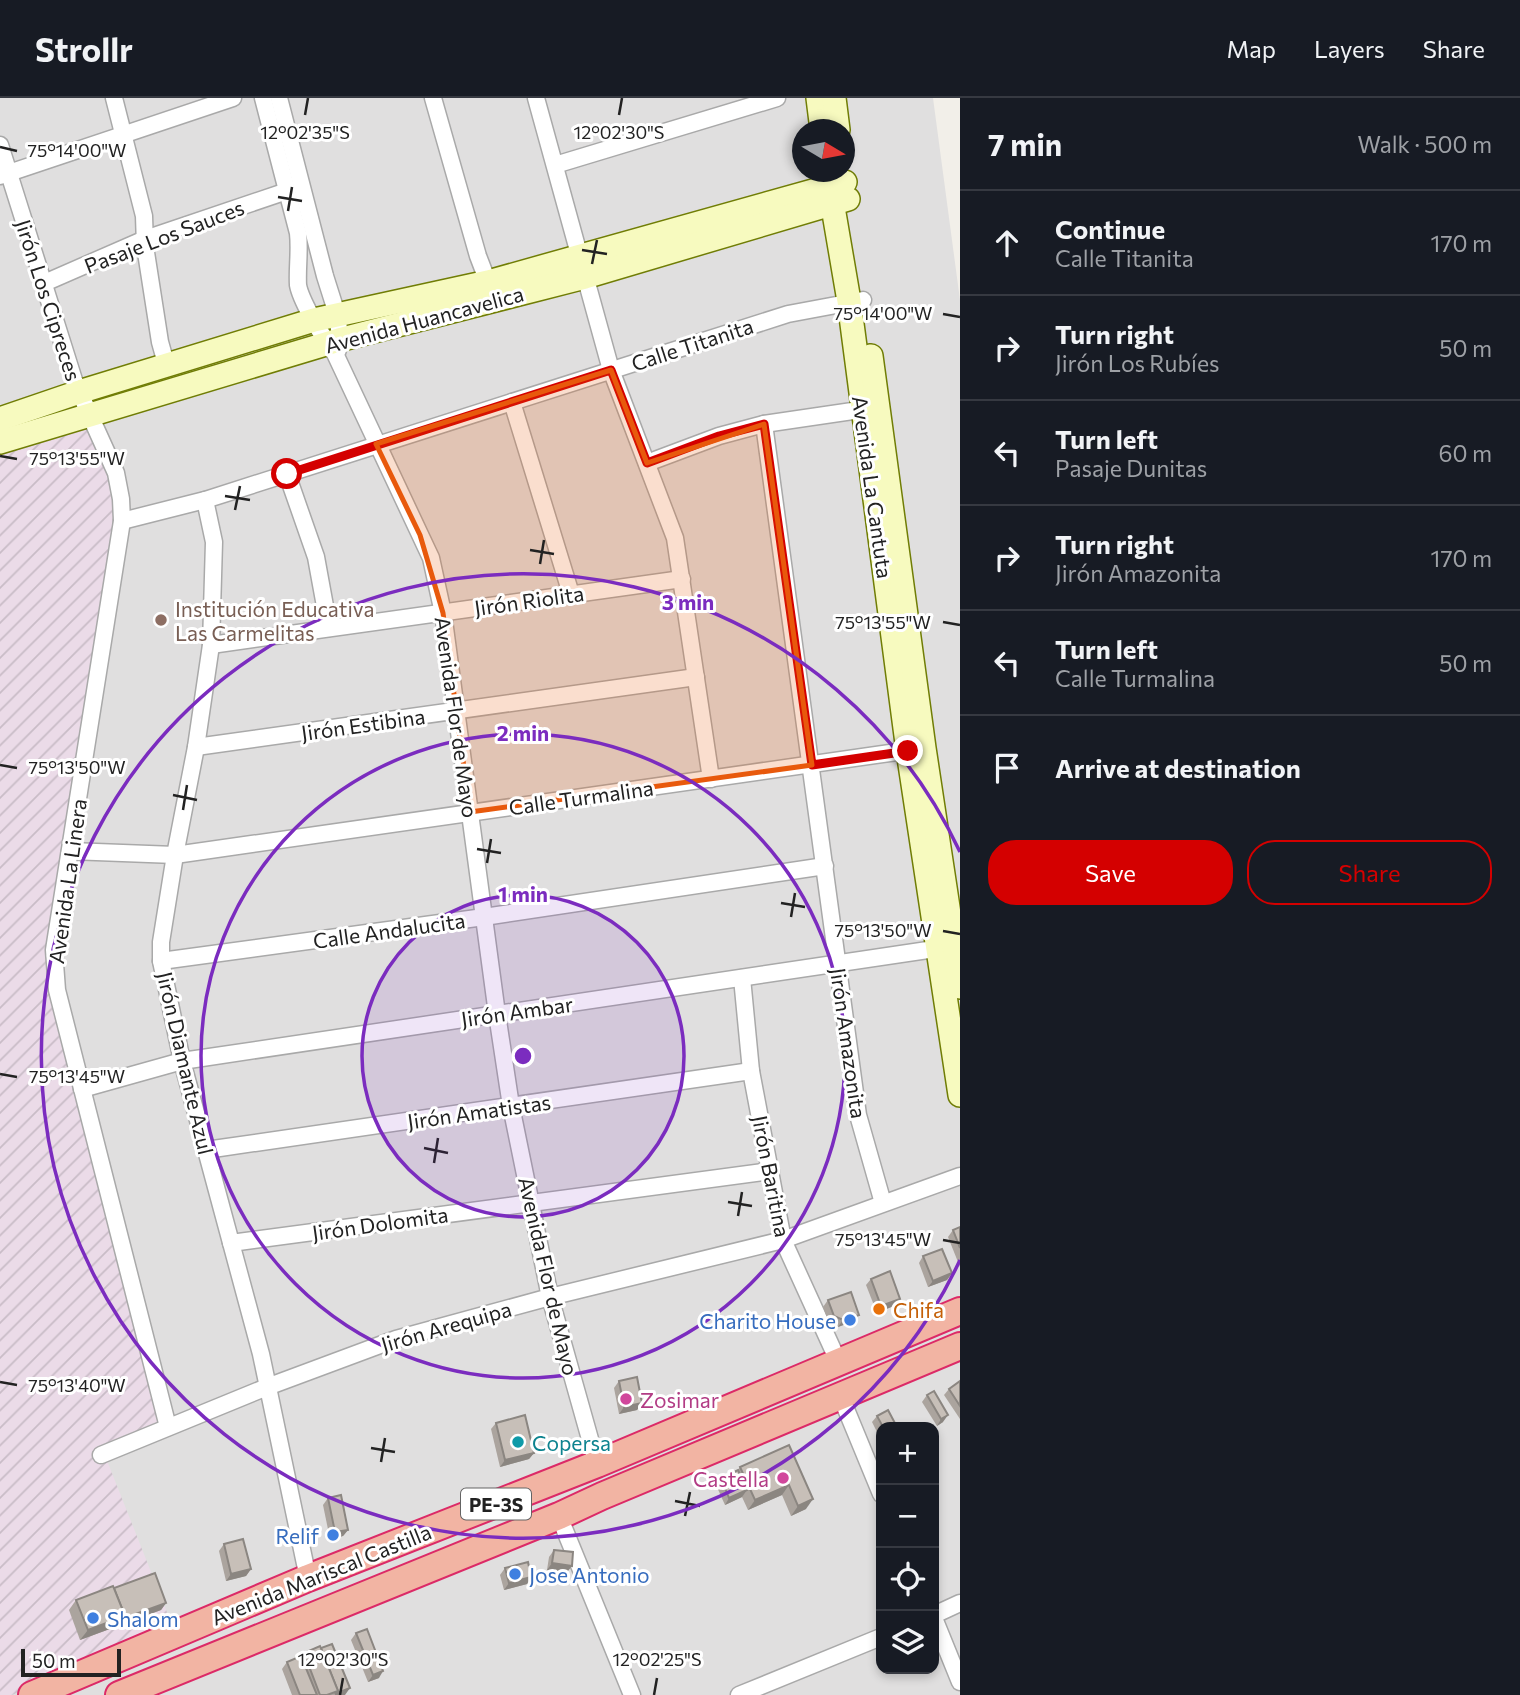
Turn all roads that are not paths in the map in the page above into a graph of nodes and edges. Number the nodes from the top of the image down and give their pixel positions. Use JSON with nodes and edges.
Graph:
{"nodes":[{"id":1,"x":114,"y":98,"type":"edge"},
{"id":2,"x":233,"y":98,"type":"edge"},
{"id":3,"x":263,"y":98,"type":"edge"},
{"id":4,"x":279,"y":98,"type":"edge"},
{"id":5,"x":433,"y":98,"type":"edge"},
{"id":6,"x":536,"y":98,"type":"edge"},
{"id":7,"x":778,"y":98,"type":"edge"},
{"id":8,"x":818,"y":98,"type":"edge"},
{"id":9,"x":834,"y":98,"type":"edge"},
{"id":10,"x":821,"y":119,"type":"edge"},
{"id":11,"x":837,"y":119,"type":"edge"},
{"id":12,"x":124,"y":136,"type":"junction"},
{"id":13,"x":0,"y":145,"type":"edge"},
{"id":14,"x":555,"y":164,"type":"junction"},
{"id":15,"x":4,"y":174,"type":"edge"},
{"id":16,"x":838,"y":186,"type":"edge"},
{"id":17,"x":287,"y":191,"type":"junction"},
{"id":18,"x":145,"y":240,"type":"junction"},
{"id":19,"x":583,"y":267,"type":"junction"},
{"id":20,"x":42,"y":284,"type":"junction"},
{"id":21,"x":492,"y":291,"type":"junction"},
{"id":22,"x":856,"y":301,"type":"junction"},
{"id":23,"x":337,"y":314,"type":"junction"},
{"id":24,"x":314,"y":320,"type":"junction"},
{"id":25,"x":335,"y":347,"type":"junction"},
{"id":26,"x":167,"y":367,"type":"junction"},
{"id":27,"x":611,"y":370,"type":"junction"},
{"id":28,"x":79,"y":392,"type":"junction"},
{"id":29,"x":512,"y":402,"type":"junction"},
{"id":30,"x":871,"y":408,"type":"junction"},
{"id":31,"x":90,"y":414,"type":"junction"},
{"id":32,"x":0,"y":419,"type":"edge"},
{"id":33,"x":764,"y":424,"type":"junction"},
{"id":34,"x":0,"y":442,"type":"edge"},
{"id":35,"x":376,"y":444,"type":"junction"},
{"id":36,"x":647,"y":463,"type":"junction"},
{"id":37,"x":287,"y":474,"type":"junction"},
{"id":38,"x":205,"y":500,"type":"junction"},
{"id":39,"x":122,"y":521,"type":"junction"},
{"id":40,"x":681,"y":579,"type":"junction"},
{"id":41,"x":571,"y":594,"type":"junction"},
{"id":42,"x":443,"y":613,"type":"junction"},
{"id":43,"x":329,"y":628,"type":"junction"},
{"id":44,"x":211,"y":645,"type":"junction"},
{"id":45,"x":696,"y":677,"type":"junction"},
{"id":46,"x":455,"y":712,"type":"junction"},
{"id":47,"x":197,"y":747,"type":"junction"},
{"id":48,"x":916,"y":749,"type":"junction"},
{"id":49,"x":812,"y":765,"type":"junction"},
{"id":50,"x":712,"y":779,"type":"junction"},
{"id":51,"x":470,"y":812,"type":"junction"},
{"id":52,"x":70,"y":851,"type":"junction"},
{"id":53,"x":175,"y":855,"type":"junction"},
{"id":54,"x":825,"y":866,"type":"junction"},
{"id":55,"x":484,"y":917,"type":"junction"},
{"id":56,"x":946,"y":948,"type":"junction"},
{"id":57,"x":161,"y":961,"type":"junction"},
{"id":58,"x":838,"y":965,"type":"junction"},
{"id":59,"x":742,"y":978,"type":"junction"},
{"id":60,"x":960,"y":987,"type":"edge"},
{"id":61,"x":496,"y":1014,"type":"junction"},
{"id":62,"x":182,"y":1061,"type":"junction"},
{"id":63,"x":751,"y":1071,"type":"junction"},
{"id":64,"x":82,"y":1088,"type":"junction"},
{"id":65,"x":960,"y":1095,"type":"edge"},
{"id":66,"x":511,"y":1106,"type":"junction"},
{"id":67,"x":206,"y":1150,"type":"junction"},
{"id":68,"x":771,"y":1171,"type":"junction"},
{"id":69,"x":960,"y":1176,"type":"edge"},
{"id":70,"x":530,"y":1203,"type":"junction"},
{"id":71,"x":883,"y":1203,"type":"junction"},
{"id":72,"x":783,"y":1240,"type":"junction"},
{"id":73,"x":231,"y":1243,"type":"junction"},
{"id":74,"x":550,"y":1297,"type":"junction"},
{"id":75,"x":960,"y":1311,"type":"edge"},
{"id":76,"x":960,"y":1346,"type":"edge"},
{"id":77,"x":839,"y":1363,"type":"junction"},
{"id":78,"x":267,"y":1387,"type":"junction"},
{"id":79,"x":841,"y":1397,"type":"junction"},
{"id":80,"x":168,"y":1427,"type":"junction"},
{"id":81,"x":101,"y":1455,"type":"dead end"},
{"id":82,"x":597,"y":1464,"type":"junction"},
{"id":83,"x":877,"y":1485,"type":"edge"},
{"id":84,"x":559,"y":1516,"type":"junction"},
{"id":85,"x":309,"y":1578,"type":"junction"},
{"id":86,"x":960,"y":1603,"type":"edge"},
{"id":87,"x":939,"y":1614,"type":"edge"},
{"id":88,"x":939,"y":1630,"type":"edge"},
{"id":89,"x":876,"y":1639,"type":"edge"},
{"id":90,"x":960,"y":1682,"type":"edge"},
{"id":91,"x":761,"y":1691,"type":"edge"},
{"id":92,"x":32,"y":1695,"type":"edge"},
{"id":93,"x":119,"y":1695,"type":"edge"},
{"id":94,"x":632,"y":1695,"type":"edge"},
{"id":95,"x":739,"y":1695,"type":"edge"}],
"edges":[{"from":1,"to":12,"type":"street"},
{"from":2,"to":12,"type":"street"},
{"from":3,"to":17,"type":"street","name":"Avenida Flor de Mayo"},
{"from":4,"to":23,"type":"street","name":"Avenida Flor de Mayo"},
{"from":5,"to":21,"type":"street"},
{"from":6,"to":14,"type":"street"},
{"from":7,"to":14,"type":"street"},
{"from":8,"to":10,"type":"main road"},
{"from":9,"to":11,"type":"main road"},
{"from":12,"to":15,"type":"street"},
{"from":12,"to":18,"type":"street"},
{"from":13,"to":15,"type":"street","name":"Jirón Los Cipreces"},
{"from":14,"to":19,"type":"street"},
{"from":15,"to":20,"type":"street","name":"Jirón Los Cipreces"},
{"from":16,"to":19,"type":"main road","name":"Avenida Huancavelica"},
{"from":16,"to":22,"type":"main road","name":"Avenida La Cantuta"},
{"from":17,"to":18,"type":"street","name":"Pasaje Los Sauces"},
{"from":17,"to":24,"type":"street","name":"Avenida Flor de Mayo"},
{"from":18,"to":20,"type":"street","name":"Pasaje Los Sauces"},
{"from":18,"to":26,"type":"street"},
{"from":19,"to":21,"type":"main road","name":"Avenida Huancavelica"},
{"from":19,"to":27,"type":"street"},
{"from":20,"to":28,"type":"street","name":"Jirón Los Cipreces"},
{"from":21,"to":23,"type":"main road","name":"Avenida Huancavelica"},
{"from":21,"to":25,"type":"main road","name":"Avenida Huancavelica"},
{"from":22,"to":27,"type":"street","name":"Calle Titanita"},
{"from":22,"to":30,"type":"main road","name":"Avenida La Cantuta"},
{"from":23,"to":24,"type":"main road","name":"Avenida Huancavelica"},
{"from":23,"to":25,"type":"street","name":"Avenida Flor de Mayo"},
{"from":24,"to":25,"type":"street","name":"Avenida Flor de Mayo"},
{"from":24,"to":26,"type":"main road","name":"Avenida Huancavelica"},
{"from":25,"to":31,"type":"main road","name":"Avenida Huancavelica"},
{"from":25,"to":35,"type":"street","name":"Avenida Flor de Mayo"},
{"from":26,"to":28,"type":"main road","name":"Avenida Huancavelica"},
{"from":27,"to":29,"type":"street","name":"Calle Titanita"},
{"from":27,"to":36,"type":"street"},
{"from":28,"to":31,"type":"street","name":"Jirón Los Cipreces"},
{"from":28,"to":32,"type":"main road","name":"Avenida Huancavelica"},
{"from":29,"to":35,"type":"street","name":"Calle Titanita"},
{"from":29,"to":41,"type":"street"},
{"from":30,"to":33,"type":"street"},
{"from":30,"to":48,"type":"main road","name":"Avenida La Cantuta"},
{"from":31,"to":34,"type":"main road","name":"Avenida Huancavelica"},
{"from":31,"to":39,"type":"street","name":"Avenida La Linera"},
{"from":33,"to":36,"type":"street"},
{"from":33,"to":49,"type":"street","name":"Jirón Amazonita"},
{"from":35,"to":37,"type":"street","name":"Calle Titanita"},
{"from":35,"to":42,"type":"street","name":"Avenida Flor de Mayo"},
{"from":36,"to":40,"type":"street"},
{"from":37,"to":38,"type":"street","name":"Calle Titanita"},
{"from":37,"to":43,"type":"street"},
{"from":38,"to":39,"type":"street","name":"Calle Titanita"},
{"from":38,"to":44,"type":"street","name":"Jirón Diamante Azul"},
{"from":39,"to":52,"type":"street","name":"Avenida La Linera"},
{"from":40,"to":41,"type":"street","name":"Jirón Riolita"},
{"from":40,"to":45,"type":"street"},
{"from":41,"to":42,"type":"street","name":"Jirón Riolita"},
{"from":42,"to":43,"type":"street","name":"Jirón Riolita"},
{"from":42,"to":46,"type":"street","name":"Avenida Flor de Mayo"},
{"from":43,"to":44,"type":"street","name":"Jirón Riolita"},
{"from":44,"to":47,"type":"street","name":"Jirón Diamante Azul"},
{"from":45,"to":46,"type":"street","name":"Jirón Estibina"},
{"from":45,"to":50,"type":"street"},
{"from":46,"to":47,"type":"street","name":"Jirón Estibina"},
{"from":46,"to":51,"type":"street","name":"Avenida Flor de Mayo"},
{"from":47,"to":53,"type":"street","name":"Jirón Diamante Azul"},
{"from":48,"to":49,"type":"street","name":"Calle Turmalina"},
{"from":48,"to":56,"type":"main road","name":"Avenida La Cantuta"},
{"from":49,"to":50,"type":"street","name":"Calle Turmalina"},
{"from":49,"to":54,"type":"street","name":"Jirón Amazonita"},
{"from":50,"to":51,"type":"street","name":"Calle Turmalina"},
{"from":51,"to":53,"type":"street","name":"Calle Turmalina"},
{"from":51,"to":55,"type":"street","name":"Avenida Flor de Mayo"},
{"from":52,"to":53,"type":"street","name":"Calle Turmalina"},
{"from":52,"to":64,"type":"street","name":"Avenida La Linera"},
{"from":53,"to":57,"type":"street","name":"Jirón Diamante Azul"},
{"from":54,"to":55,"type":"street","name":"Calle Andalucita"},
{"from":54,"to":58,"type":"street","name":"Jirón Amazonita"},
{"from":55,"to":57,"type":"street","name":"Calle Andalucita"},
{"from":55,"to":61,"type":"street","name":"Avenida Flor de Mayo"},
{"from":56,"to":58,"type":"street","name":"Jirón Ambar"},
{"from":56,"to":60,"type":"main road","name":"Avenida La Cantuta"},
{"from":56,"to":65,"type":"main road","name":"Avenida La Cantuta"},
{"from":57,"to":62,"type":"street","name":"Jirón Diamante Azul"},
{"from":58,"to":59,"type":"street","name":"Jirón Ambar"},
{"from":58,"to":71,"type":"street","name":"Jirón Amazonita"},
{"from":59,"to":61,"type":"street","name":"Jirón Ambar"},
{"from":59,"to":63,"type":"street","name":"Jirón Baritina"},
{"from":61,"to":62,"type":"street","name":"Jirón Ambar"},
{"from":61,"to":66,"type":"street","name":"Avenida Flor de Mayo"},
{"from":62,"to":64,"type":"street","name":"Jirón Ambar"},
{"from":62,"to":67,"type":"street","name":"Jirón Diamante Azul"},
{"from":63,"to":66,"type":"street","name":"Jirón Amatistas"},
{"from":63,"to":68,"type":"street","name":"Jirón Baritina"},
{"from":64,"to":80,"type":"street","name":"Avenida La Linera"},
{"from":66,"to":67,"type":"street","name":"Jirón Amatistas"},
{"from":66,"to":70,"type":"street","name":"Avenida Flor de Mayo"},
{"from":67,"to":73,"type":"street","name":"Jirón Diamante Azul"},
{"from":68,"to":70,"type":"street","name":"Jirón Dolomita"},
{"from":68,"to":72,"type":"street","name":"Jirón Baritina"},
{"from":69,"to":71,"type":"street","name":"Jirón Arequipa"},
{"from":70,"to":73,"type":"street","name":"Jirón Dolomita"},
{"from":70,"to":74,"type":"street","name":"Avenida Flor de Mayo"},
{"from":71,"to":72,"type":"street","name":"Jirón Arequipa"},
{"from":72,"to":74,"type":"street","name":"Jirón Arequipa"},
{"from":72,"to":77,"type":"street","name":"Jirón Baritina"},
{"from":73,"to":78,"type":"street","name":"Jirón Diamante Azul"},
{"from":74,"to":78,"type":"street","name":"Jirón Arequipa"},
{"from":74,"to":82,"type":"street","name":"Avenida Flor de Mayo"},
{"from":75,"to":77,"type":"highway","name":"Avenida Mariscal Castilla","number":"PE-3S"},
{"from":76,"to":79,"type":"highway","name":"Avenida Mariscal Castilla","number":"PE-3S"},
{"from":77,"to":82,"type":"highway","name":"Avenida Mariscal Castilla","number":"PE-3S"},
{"from":78,"to":80,"type":"street","name":"Jirón Arequipa"},
{"from":78,"to":85,"type":"street","name":"Jirón Diamante Azul"},
{"from":79,"to":83,"type":"street"},
{"from":79,"to":84,"type":"highway","name":"Avenida Mariscal Castilla","number":"PE-3S"},
{"from":80,"to":81,"type":"street","name":"Jirón Arequipa"},
{"from":82,"to":85,"type":"highway","name":"Avenida Mariscal Castilla","number":"PE-3S"},
{"from":84,"to":93,"type":"highway","name":"Avenida Mariscal Castilla","number":"PE-3S"},
{"from":84,"to":94,"type":"street"},
{"from":85,"to":92,"type":"highway","name":"Avenida Mariscal Castilla","number":"PE-3S"},
{"from":86,"to":87,"type":"street"},
{"from":88,"to":90,"type":"street"},
{"from":89,"to":91,"type":"street"},
{"from":91,"to":95,"type":"street"}]}
